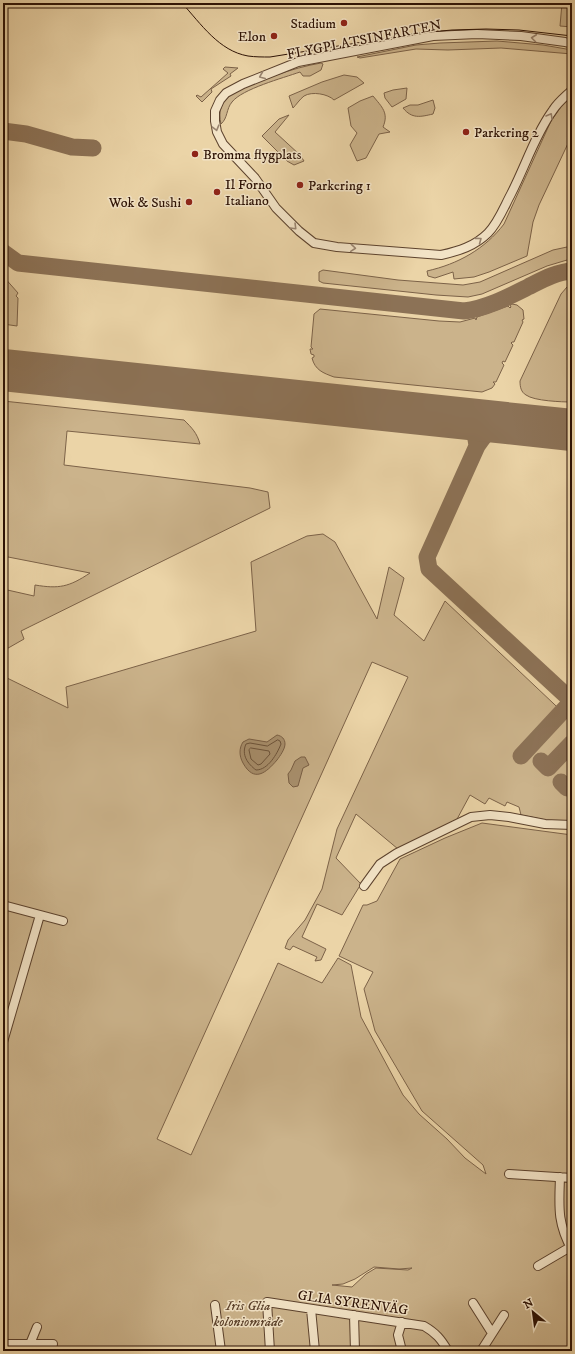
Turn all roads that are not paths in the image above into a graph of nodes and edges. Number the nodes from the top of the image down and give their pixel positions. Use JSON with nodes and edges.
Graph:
{"nodes":[{"id":1,"x":572,"y":44,"type":"edge"},
{"id":2,"x":572,"y":90,"type":"edge"},
{"id":3,"x":572,"y":825,"type":"edge"},
{"id":4,"x":364,"y":886,"type":"dead end"},
{"id":5,"x":3,"y":905,"type":"edge"},
{"id":6,"x":40,"y":915,"type":"junction"},
{"id":7,"x":63,"y":921,"type":"dead end"},
{"id":8,"x":4,"y":1038,"type":"edge"},
{"id":9,"x":509,"y":1174,"type":"dead end"},
{"id":10,"x":560,"y":1177,"type":"junction"},
{"id":11,"x":572,"y":1178,"type":"edge"},
{"id":12,"x":571,"y":1248,"type":"edge"},
{"id":13,"x":538,"y":1266,"type":"dead end"},
{"id":14,"x":473,"y":1303,"type":"dead end"},
{"id":15,"x":215,"y":1305,"type":"dead end"},
{"id":16,"x":311,"y":1309,"type":"junction"},
{"id":17,"x":354,"y":1315,"type":"junction"},
{"id":18,"x":504,"y":1315,"type":"dead end"},
{"id":19,"x":402,"y":1322,"type":"junction"},
{"id":20,"x":37,"y":1327,"type":"dead end"},
{"id":21,"x":492,"y":1333,"type":"junction"},
{"id":22,"x":3,"y":1344,"type":"edge"},
{"id":23,"x":30,"y":1344,"type":"junction"},
{"id":24,"x":53,"y":1344,"type":"dead end"},
{"id":25,"x":221,"y":1351,"type":"edge"},
{"id":26,"x":270,"y":1351,"type":"edge"},
{"id":27,"x":315,"y":1351,"type":"edge"},
{"id":28,"x":355,"y":1351,"type":"edge"},
{"id":29,"x":402,"y":1351,"type":"edge"},
{"id":30,"x":448,"y":1351,"type":"edge"},
{"id":31,"x":481,"y":1351,"type":"edge"}],
"edges":[{"from":1,"to":2,"type":"street","name":"FLYGPLATSINFARTEN","one_way":true},
{"from":3,"to":4,"type":"street"},
{"from":5,"to":6,"type":"street"},
{"from":6,"to":7,"type":"street"},
{"from":6,"to":8,"type":"street"},
{"from":9,"to":10,"type":"street"},
{"from":10,"to":11,"type":"street"},
{"from":10,"to":12,"type":"street"},
{"from":12,"to":13,"type":"street"},
{"from":14,"to":21,"type":"street"},
{"from":15,"to":25,"type":"street"},
{"from":16,"to":17,"type":"street","name":"GLIA SYRENVÄG"},
{"from":16,"to":26,"type":"street","name":"GLIA SYRENVÄG"},
{"from":16,"to":27,"type":"street"},
{"from":17,"to":19,"type":"street","name":"GLIA SYRENVÄG"},
{"from":17,"to":28,"type":"street"},
{"from":18,"to":21,"type":"street"},
{"from":19,"to":29,"type":"street"},
{"from":19,"to":30,"type":"street","name":"GLIA SYRENVÄG"},
{"from":20,"to":23,"type":"street"},
{"from":21,"to":31,"type":"street"},
{"from":22,"to":23,"type":"street"},
{"from":23,"to":24,"type":"street"}]}
